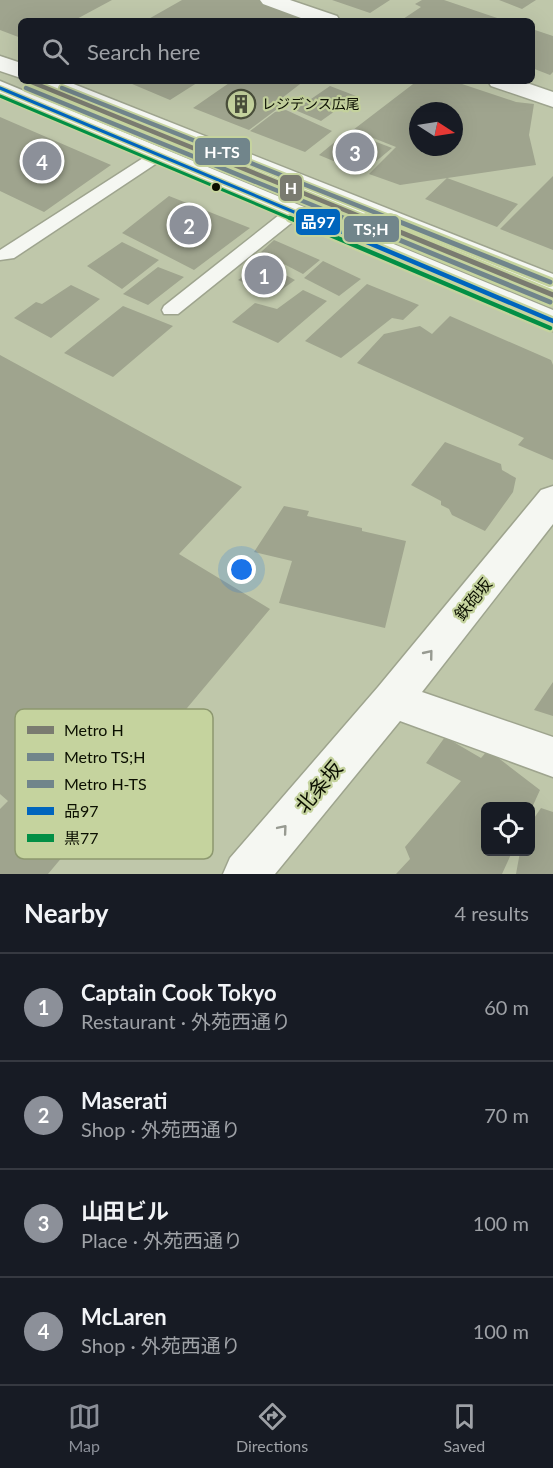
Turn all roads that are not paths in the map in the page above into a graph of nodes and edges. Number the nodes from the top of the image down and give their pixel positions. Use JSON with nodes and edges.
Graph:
{"nodes":[{"id":1,"x":270,"y":0,"type":"edge"},
{"id":2,"x":321,"y":18,"type":"edge"},
{"id":3,"x":0,"y":63,"type":"edge"},
{"id":4,"x":18,"y":70,"type":"edge"},
{"id":5,"x":53,"y":84,"type":"edge"},
{"id":6,"x":508,"y":84,"type":"edge"},
{"id":7,"x":0,"y":88,"type":"edge"},
{"id":8,"x":553,"y":100,"type":"edge"},
{"id":9,"x":160,"y":154,"type":"junction"},
{"id":10,"x":294,"y":212,"type":"junction"},
{"id":11,"x":0,"y":255,"type":"edge"},
{"id":12,"x":553,"y":284,"type":"edge"},
{"id":13,"x":171,"y":310,"type":"dead end"},
{"id":14,"x":553,"y":321,"type":"edge"},
{"id":15,"x":553,"y":499,"type":"edge"},
{"id":16,"x":392,"y":700,"type":"junction"},
{"id":17,"x":553,"y":757,"type":"edge"},
{"id":18,"x":246,"y":874,"type":"edge"}],
"edges":[{"from":1,"to":2,"type":"main road"},
{"from":3,"to":4,"type":"main road"},
{"from":5,"to":12,"type":"main road"},
{"from":6,"to":8,"type":"main road"},
{"from":7,"to":9,"type":"main road"},
{"from":9,"to":10,"type":"main road"},
{"from":9,"to":11,"type":"lane"},
{"from":10,"to":13,"type":"lane"},
{"from":10,"to":14,"type":"main road"},
{"from":16,"to":15,"type":"main road","name":"鉄砲坂","one_way":true},
{"from":16,"to":17,"type":"main road"},
{"from":18,"to":16,"type":"main road","name":"北条坂","one_way":true}]}
